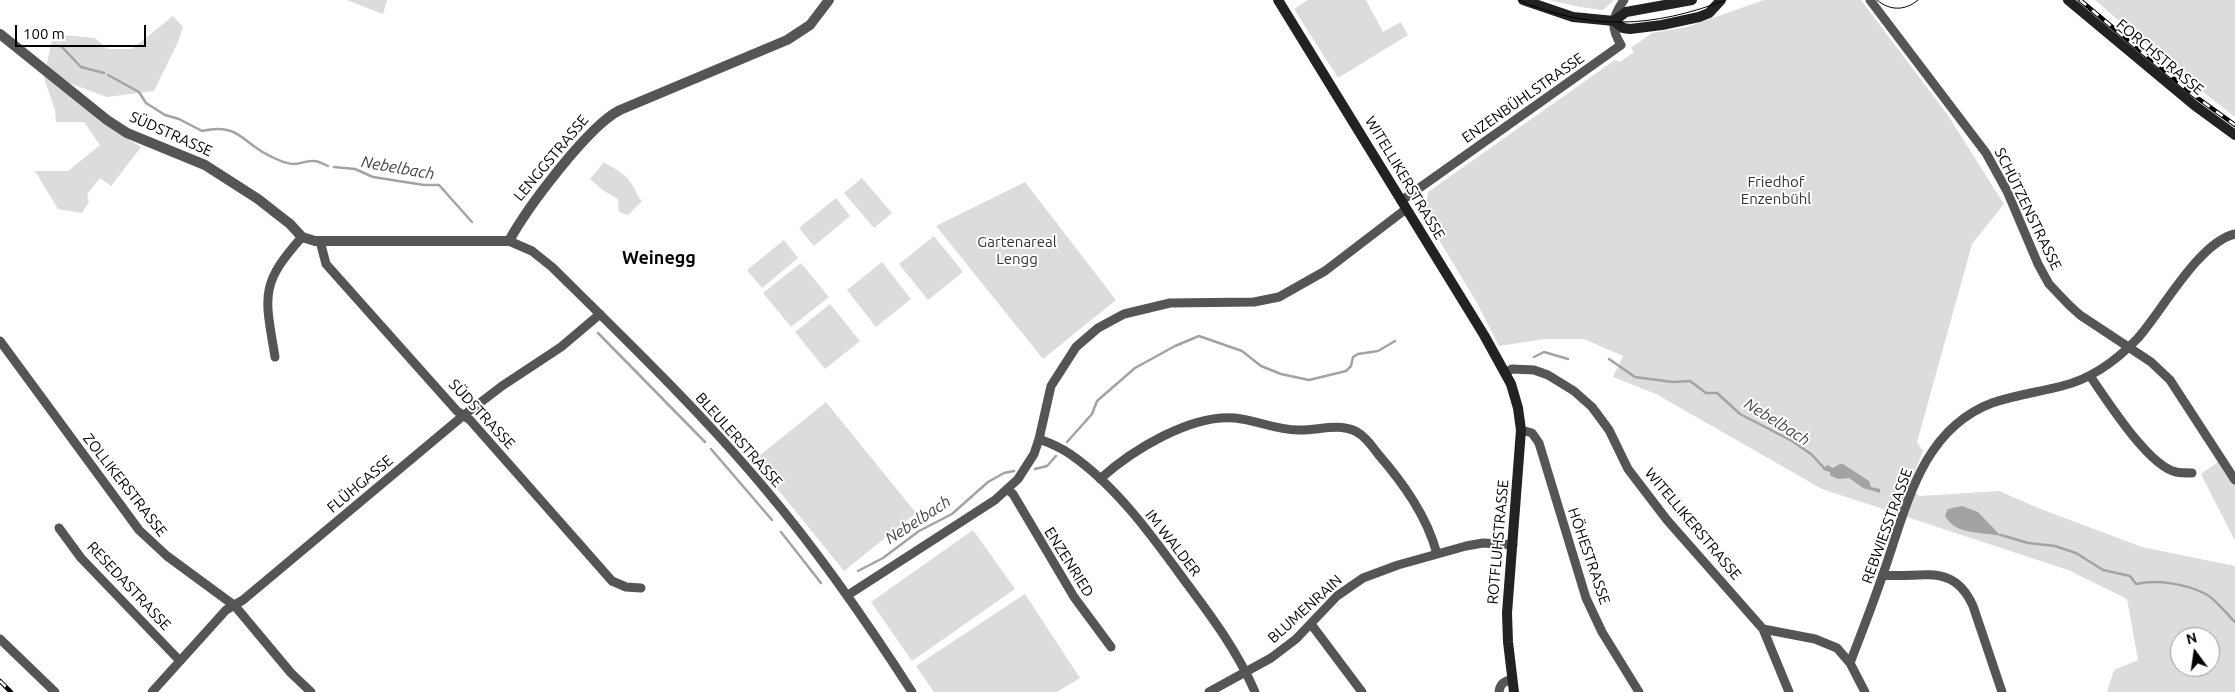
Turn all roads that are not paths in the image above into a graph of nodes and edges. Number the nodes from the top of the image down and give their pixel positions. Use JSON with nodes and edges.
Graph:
{"nodes":[{"id":1,"x":829,"y":0,"type":"edge"},
{"id":2,"x":1278,"y":0,"type":"edge"},
{"id":3,"x":1523,"y":0,"type":"edge"},
{"id":4,"x":1624,"y":0,"type":"edge"},
{"id":5,"x":1692,"y":0,"type":"edge"},
{"id":6,"x":1721,"y":0,"type":"edge"},
{"id":7,"x":1870,"y":0,"type":"edge"},
{"id":8,"x":2068,"y":0,"type":"edge"},
{"id":9,"x":1614,"y":21,"type":"junction"},
{"id":10,"x":0,"y":34,"type":"edge"},
{"id":11,"x":2235,"y":135,"type":"edge"},
{"id":12,"x":1404,"y":205,"type":"junction"},
{"id":13,"x":2235,"y":234,"type":"edge"},
{"id":14,"x":305,"y":238,"type":"junction"},
{"id":15,"x":320,"y":241,"type":"junction"},
{"id":16,"x":509,"y":241,"type":"junction"},
{"id":17,"x":600,"y":314,"type":"junction"},
{"id":18,"x":0,"y":341,"type":"edge"},
{"id":19,"x":2127,"y":346,"type":"junction"},
{"id":20,"x":275,"y":357,"type":"dead end"},
{"id":21,"x":1506,"y":372,"type":"junction"},
{"id":22,"x":2090,"y":376,"type":"junction"},
{"id":23,"x":1515,"y":394,"type":"joint"},
{"id":24,"x":464,"y":415,"type":"junction"},
{"id":25,"x":1522,"y":430,"type":"junction"},
{"id":26,"x":1039,"y":439,"type":"junction"},
{"id":27,"x":2192,"y":473,"type":"dead end"},
{"id":28,"x":1100,"y":479,"type":"junction"},
{"id":29,"x":2235,"y":480,"type":"edge"},
{"id":30,"x":1008,"y":490,"type":"junction"},
{"id":31,"x":59,"y":528,"type":"dead end"},
{"id":32,"x":1513,"y":545,"type":"junction"},
{"id":33,"x":1437,"y":554,"type":"junction"},
{"id":34,"x":1883,"y":574,"type":"junction"},
{"id":35,"x":641,"y":588,"type":"dead end"},
{"id":36,"x":848,"y":594,"type":"junction"},
{"id":37,"x":235,"y":606,"type":"junction"},
{"id":38,"x":1310,"y":624,"type":"junction"},
{"id":39,"x":1763,"y":629,"type":"junction"},
{"id":40,"x":0,"y":639,"type":"edge"},
{"id":41,"x":1111,"y":648,"type":"dead end"},
{"id":42,"x":180,"y":661,"type":"junction"},
{"id":43,"x":1850,"y":663,"type":"junction"},
{"id":44,"x":1246,"y":674,"type":"junction"},
{"id":45,"x":1512,"y":679,"type":"junction"},
{"id":46,"x":55,"y":692,"type":"edge"},
{"id":47,"x":152,"y":692,"type":"edge"},
{"id":48,"x":311,"y":692,"type":"edge"},
{"id":49,"x":912,"y":692,"type":"edge"},
{"id":50,"x":1209,"y":692,"type":"edge"},
{"id":51,"x":1255,"y":692,"type":"edge"},
{"id":52,"x":1362,"y":692,"type":"edge"},
{"id":53,"x":1498,"y":692,"type":"edge"},
{"id":54,"x":1514,"y":692,"type":"edge"},
{"id":55,"x":1639,"y":692,"type":"edge"},
{"id":56,"x":1789,"y":692,"type":"edge"},
{"id":57,"x":1865,"y":692,"type":"edge"},
{"id":58,"x":2002,"y":692,"type":"edge"}],
"edges":[{"from":1,"to":16,"type":"street","name":"LENGGSTRASSE"},
{"from":2,"to":12,"type":"main road","name":"WITELLIKERSTRASSE"},
{"from":3,"to":9,"type":"main road"},
{"from":4,"to":9,"type":"street"},
{"from":5,"to":9,"type":"main road"},
{"from":6,"to":9,"type":"main road"},
{"from":7,"to":19,"type":"street","name":"SCHÜTZENSTRASSE"},
{"from":8,"to":11,"type":"main road","name":"FORCHSTRASSE"},
{"from":9,"to":12,"type":"street","name":"ENZENBÜHLSTRASSE"},
{"from":10,"to":14,"type":"street","name":"SÜDSTRASSE"},
{"from":12,"to":21,"type":"main road","name":"WITELLIKERSTRASSE"},
{"from":12,"to":26,"type":"street","name":"ENZENBÜHLSTRASSE"},
{"from":13,"to":19,"type":"street","name":"REBWIESSTRASSE"},
{"from":14,"to":15,"type":"street"},
{"from":14,"to":20,"type":"street"},
{"from":15,"to":16,"type":"street"},
{"from":15,"to":24,"type":"street","name":"SÜDSTRASSE"},
{"from":16,"to":17,"type":"street","name":"BLEULERSTRASSE"},
{"from":17,"to":24,"type":"street","name":"FLÜHGASSE"},
{"from":17,"to":36,"type":"street","name":"BLEULERSTRASSE"},
{"from":18,"to":37,"type":"street","name":"ZOLLIKERSTRASSE"},
{"from":19,"to":22,"type":"street","name":"REBWIESSTRASSE"},
{"from":19,"to":29,"type":"street","name":"SCHÜTZENSTRASSE"},
{"from":21,"to":23,"type":"main road","name":"WITELLIKERSTRASSE"},
{"from":21,"to":39,"type":"street","name":"WITELLIKERSTRASSE"},
{"from":22,"to":27,"type":"street"},
{"from":22,"to":34,"type":"street","name":"REBWIESSTRASSE"},
{"from":23,"to":25,"type":"main road","name":"ROTFLUHSTRASSE"},
{"from":24,"to":35,"type":"street","name":"SÜDSTRASSE"},
{"from":24,"to":37,"type":"street","name":"FLÜHGASSE"},
{"from":25,"to":32,"type":"main road","name":"ROTFLUHSTRASSE"},
{"from":25,"to":55,"type":"street","name":"HÖHESTRASSE"},
{"from":26,"to":28,"type":"street","name":"IM WALDER"},
{"from":26,"to":30,"type":"street","name":"ENZENBÜHLSTRASSE"},
{"from":28,"to":33,"type":"street"},
{"from":28,"to":44,"type":"street","name":"IM WALDER"},
{"from":30,"to":36,"type":"street","name":"ENZENBÜHLSTRASSE"},
{"from":30,"to":41,"type":"street","name":"ENZENRIED"},
{"from":31,"to":42,"type":"street","name":"RESEDASTRASSE"},
{"from":32,"to":33,"type":"street","name":"BLUMENRAIN"},
{"from":32,"to":45,"type":"main road","name":"ROTFLUHSTRASSE"},
{"from":33,"to":38,"type":"street","name":"BLUMENRAIN"},
{"from":34,"to":43,"type":"street","name":"REBWIESSTRASSE"},
{"from":34,"to":58,"type":"street"},
{"from":36,"to":49,"type":"street","name":"BLEULERSTRASSE"},
{"from":37,"to":42,"type":"street","name":"FLÜHGASSE"},
{"from":37,"to":48,"type":"street","name":"ZOLLIKERSTRASSE"},
{"from":38,"to":44,"type":"street","name":"BLUMENRAIN"},
{"from":38,"to":52,"type":"street"},
{"from":39,"to":43,"type":"street"},
{"from":39,"to":56,"type":"street","name":"WITELLIKERSTRASSE"},
{"from":40,"to":46,"type":"street"},
{"from":42,"to":47,"type":"street","name":"FLÜHGASSE"},
{"from":43,"to":57,"type":"street"},
{"from":44,"to":50,"type":"street","name":"BLUMENRAIN"},
{"from":44,"to":51,"type":"street","name":"IM WALDER"},
{"from":45,"to":53,"type":"street"},
{"from":45,"to":54,"type":"main road","name":"ROTFLUHSTRASSE"}]}
